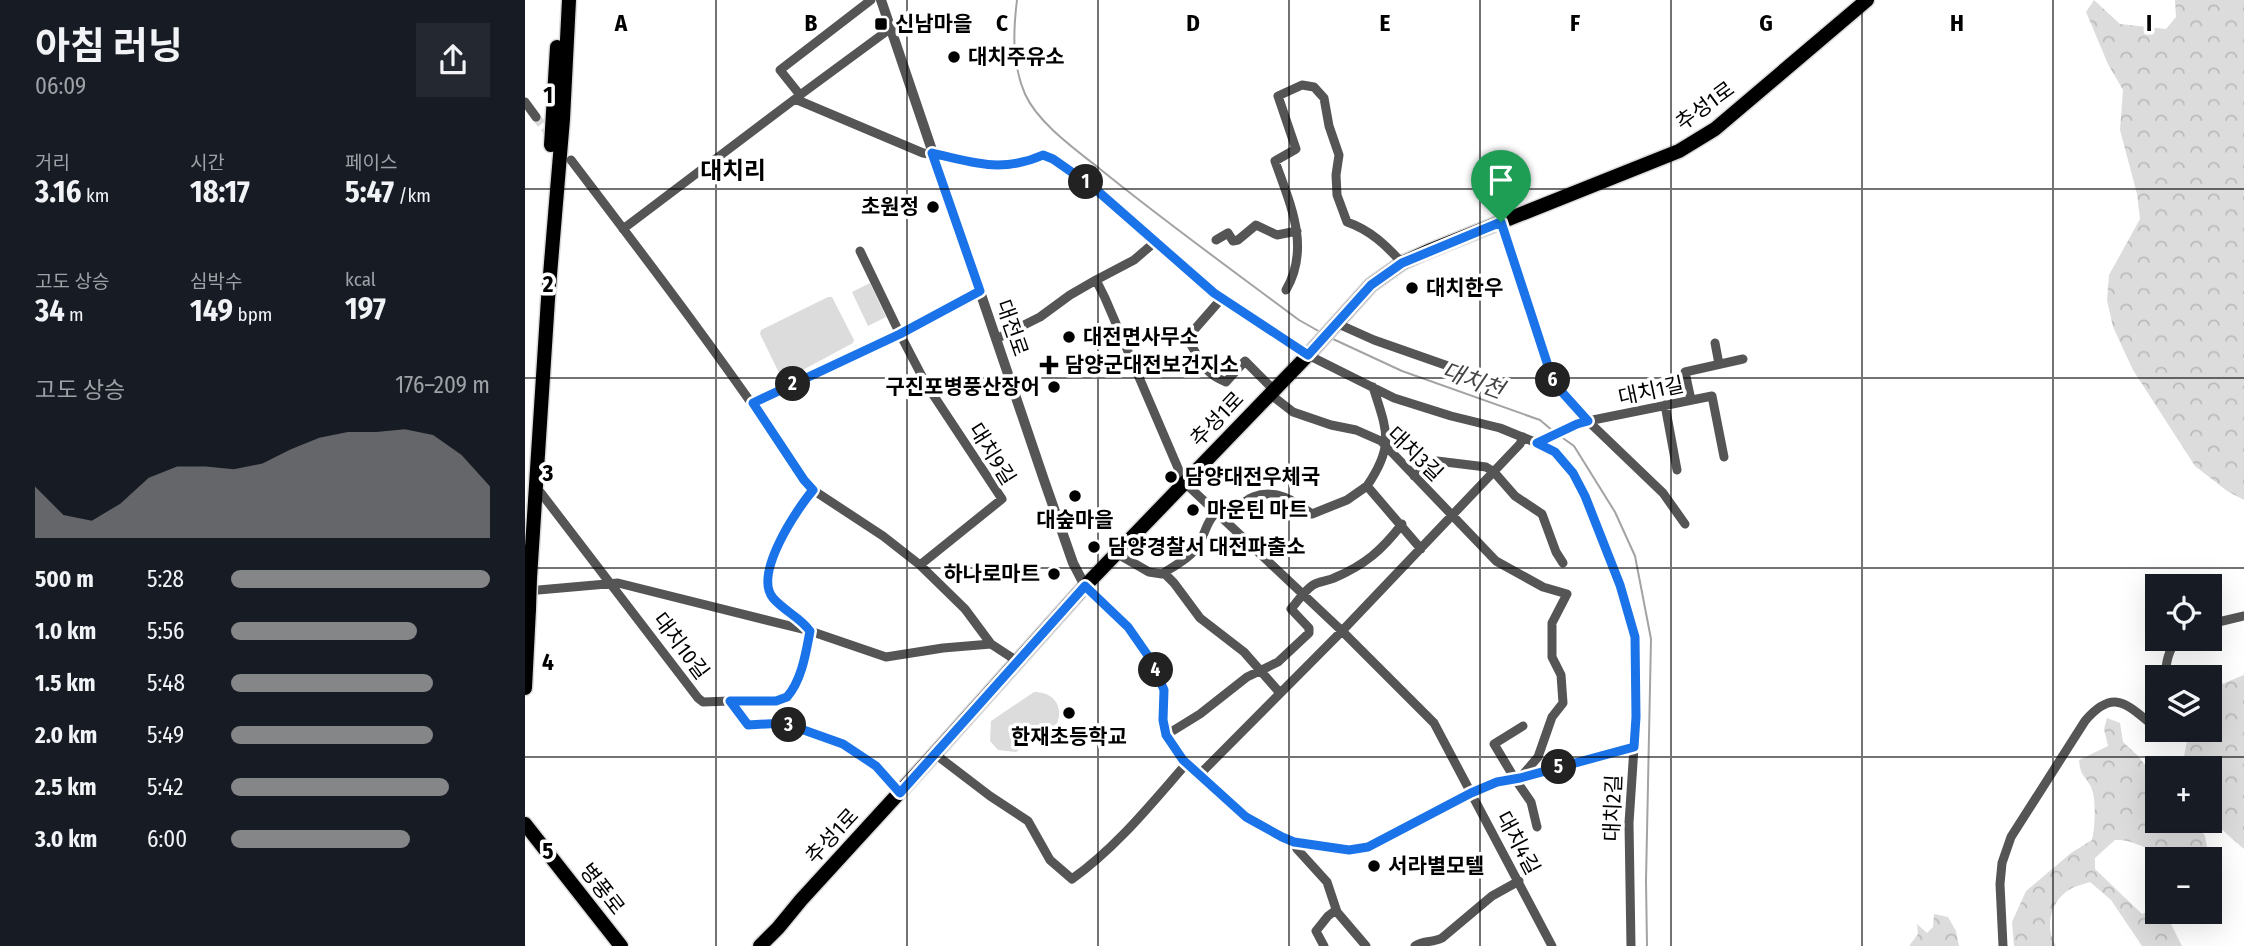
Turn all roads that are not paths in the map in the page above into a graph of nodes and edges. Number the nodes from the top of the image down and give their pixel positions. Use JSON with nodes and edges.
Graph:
{"nodes":[{"id":1,"x":559,"y":0,"type":"edge"},
{"id":2,"x":569,"y":0,"type":"edge"},
{"id":3,"x":871,"y":0,"type":"edge"},
{"id":4,"x":881,"y":0,"type":"edge"},
{"id":5,"x":1867,"y":0,"type":"edge"},
{"id":6,"x":891,"y":28,"type":"junction"},
{"id":7,"x":797,"y":97,"type":"junction"},
{"id":8,"x":525,"y":102,"type":"edge"},
{"id":9,"x":536,"y":117,"type":"tunnel mouth"},
{"id":10,"x":932,"y":153,"type":"junction"},
{"id":11,"x":571,"y":160,"type":"dead end"},
{"id":12,"x":1501,"y":222,"type":"junction"},
{"id":13,"x":623,"y":229,"type":"junction"},
{"id":14,"x":1297,"y":231,"type":"junction"},
{"id":15,"x":1216,"y":240,"type":"dead end"},
{"id":16,"x":1155,"y":242,"type":"junction"},
{"id":17,"x":860,"y":251,"type":"dead end"},
{"id":18,"x":1402,"y":263,"type":"junction"},
{"id":19,"x":1096,"y":280,"type":"junction"},
{"id":20,"x":1286,"y":290,"type":"dead end"},
{"id":21,"x":980,"y":291,"type":"junction"},
{"id":22,"x":1222,"y":298,"type":"junction"},
{"id":23,"x":1336,"y":323,"type":"junction"},
{"id":24,"x":900,"y":334,"type":"junction"},
{"id":25,"x":996,"y":339,"type":"junction"},
{"id":26,"x":1715,"y":344,"type":"dead end"},
{"id":27,"x":1308,"y":355,"type":"junction"},
{"id":28,"x":1743,"y":359,"type":"dead end"},
{"id":29,"x":1719,"y":364,"type":"junction"},
{"id":30,"x":1451,"y":368,"type":"dead end"},
{"id":31,"x":1373,"y":387,"type":"junction"},
{"id":32,"x":1272,"y":392,"type":"junction"},
{"id":33,"x":1691,"y":400,"type":"junction"},
{"id":34,"x":753,"y":403,"type":"junction"},
{"id":35,"x":1665,"y":405,"type":"junction"},
{"id":36,"x":1588,"y":421,"type":"junction"},
{"id":37,"x":1523,"y":437,"type":"junction"},
{"id":38,"x":1541,"y":441,"type":"junction"},
{"id":39,"x":1387,"y":447,"type":"junction"},
{"id":40,"x":1724,"y":457,"type":"dead end"},
{"id":41,"x":1677,"y":470,"type":"dead end"},
{"id":42,"x":1494,"y":472,"type":"junction"},
{"id":43,"x":1414,"y":476,"type":"junction"},
{"id":44,"x":1184,"y":482,"type":"junction"},
{"id":45,"x":1367,"y":486,"type":"junction"},
{"id":46,"x":813,"y":490,"type":"junction"},
{"id":47,"x":541,"y":493,"type":"dead end"},
{"id":48,"x":525,"y":509,"type":"edge"},
{"id":49,"x":1216,"y":513,"type":"junction"},
{"id":50,"x":1453,"y":516,"type":"junction"},
{"id":51,"x":1402,"y":524,"type":"junction"},
{"id":52,"x":1685,"y":524,"type":"dead end"},
{"id":53,"x":1421,"y":549,"type":"junction"},
{"id":54,"x":1116,"y":553,"type":"junction"},
{"id":55,"x":1563,"y":563,"type":"dead end"},
{"id":56,"x":920,"y":565,"type":"junction"},
{"id":57,"x":1164,"y":573,"type":"junction"},
{"id":58,"x":527,"y":584,"type":"edge"},
{"id":59,"x":610,"y":584,"type":"junction"},
{"id":60,"x":1085,"y":586,"type":"junction"},
{"id":61,"x":1304,"y":594,"type":"junction"},
{"id":62,"x":2244,"y":616,"type":"edge"},
{"id":63,"x":2222,"y":619,"type":"edge"},
{"id":64,"x":810,"y":631,"type":"junction"},
{"id":65,"x":1342,"y":631,"type":"junction"},
{"id":66,"x":991,"y":644,"type":"junction"},
{"id":67,"x":1017,"y":661,"type":"junction"},
{"id":68,"x":1261,"y":671,"type":"junction"},
{"id":69,"x":525,"y":688,"type":"edge"},
{"id":70,"x":1280,"y":693,"type":"junction"},
{"id":71,"x":730,"y":701,"type":"junction"},
{"id":72,"x":2145,"y":717,"type":"edge"},
{"id":73,"x":1523,"y":726,"type":"dead end"},
{"id":74,"x":1166,"y":735,"type":"junction"},
{"id":75,"x":1634,"y":747,"type":"junction"},
{"id":76,"x":935,"y":754,"type":"junction"},
{"id":77,"x":1187,"y":763,"type":"junction"},
{"id":78,"x":1199,"y":775,"type":"junction"},
{"id":79,"x":1518,"y":779,"type":"junction"},
{"id":80,"x":900,"y":793,"type":"junction"},
{"id":81,"x":1471,"y":793,"type":"junction"},
{"id":82,"x":525,"y":815,"type":"edge"},
{"id":83,"x":1537,"y":827,"type":"dead end"},
{"id":84,"x":528,"y":835,"type":"edge"},
{"id":85,"x":1294,"y":842,"type":"junction"},
{"id":86,"x":1518,"y":881,"type":"junction"},
{"id":87,"x":1336,"y":910,"type":"junction"},
{"id":88,"x":621,"y":946,"type":"edge"},
{"id":89,"x":760,"y":946,"type":"edge"},
{"id":90,"x":1324,"y":946,"type":"edge"},
{"id":91,"x":1366,"y":946,"type":"edge"},
{"id":92,"x":1415,"y":946,"type":"edge"},
{"id":93,"x":1552,"y":946,"type":"edge"},
{"id":94,"x":1631,"y":946,"type":"edge"},
{"id":95,"x":2003,"y":946,"type":"edge"}],
"edges":[{"from":1,"to":48,"type":"main road"},
{"from":2,"to":58,"type":"main road"},
{"from":3,"to":7,"type":"street"},
{"from":4,"to":6,"type":"street","name":"대전로"},
{"from":5,"to":12,"type":"main road","name":"추성1로"},
{"from":6,"to":7,"type":"street"},
{"from":6,"to":10,"type":"street","name":"대전로"},
{"from":7,"to":10,"type":"street","name":"대치2길"},
{"from":7,"to":13,"type":"street"},
{"from":8,"to":9,"type":"street"},
{"from":10,"to":16,"type":"street","name":"대치2길"},
{"from":10,"to":21,"type":"street","name":"대전로"},
{"from":11,"to":13,"type":"street"},
{"from":12,"to":18,"type":"main road","name":"추성1로"},
{"from":12,"to":36,"type":"street"},
{"from":13,"to":34,"type":"street"},
{"from":14,"to":15,"type":"street"},
{"from":14,"to":18,"type":"street"},
{"from":14,"to":20,"type":"street"},
{"from":16,"to":19,"type":"street"},
{"from":16,"to":22,"type":"street","name":"대치2길"},
{"from":17,"to":24,"type":"street"},
{"from":18,"to":23,"type":"main road","name":"추성1로"},
{"from":19,"to":25,"type":"street"},
{"from":19,"to":44,"type":"street"},
{"from":21,"to":24,"type":"street"},
{"from":21,"to":25,"type":"street","name":"대전로"},
{"from":22,"to":27,"type":"street","name":"대치2길"},
{"from":22,"to":32,"type":"street","name":"대치3길"},
{"from":23,"to":27,"type":"main road","name":"추성1로"},
{"from":23,"to":30,"type":"street"},
{"from":24,"to":34,"type":"street"},
{"from":24,"to":56,"type":"street","name":"대치9길"},
{"from":25,"to":60,"type":"street","name":"대전로"},
{"from":26,"to":29,"type":"street"},
{"from":27,"to":31,"type":"street","name":"대치2길"},
{"from":27,"to":32,"type":"main road","name":"추성1로"},
{"from":28,"to":29,"type":"street"},
{"from":29,"to":33,"type":"street"},
{"from":31,"to":37,"type":"street","name":"대치2길"},
{"from":31,"to":39,"type":"street"},
{"from":32,"to":39,"type":"street","name":"대치3길"},
{"from":32,"to":44,"type":"main road","name":"추성1로"},
{"from":33,"to":35,"type":"street","name":"대치1길"},
{"from":33,"to":40,"type":"street","name":"대치1길"},
{"from":34,"to":46,"type":"street"},
{"from":35,"to":36,"type":"street","name":"대치1길"},
{"from":35,"to":41,"type":"street"},
{"from":36,"to":38,"type":"street","name":"대치1길"},
{"from":36,"to":52,"type":"street"},
{"from":37,"to":38,"type":"street","name":"대치2길"},
{"from":37,"to":42,"type":"street"},
{"from":38,"to":75,"type":"street","name":"대치2길"},
{"from":39,"to":43,"type":"street","name":"대치3길"},
{"from":39,"to":45,"type":"street"},
{"from":42,"to":43,"type":"street"},
{"from":42,"to":50,"type":"street"},
{"from":42,"to":55,"type":"street"},
{"from":43,"to":50,"type":"street","name":"대치3길"},
{"from":44,"to":49,"type":"street","name":"대치4길"},
{"from":44,"to":54,"type":"main road","name":"추성1로"},
{"from":45,"to":49,"type":"street"},
{"from":45,"to":51,"type":"street"},
{"from":46,"to":56,"type":"street"},
{"from":46,"to":64,"type":"street"},
{"from":47,"to":59,"type":"street","name":"대치10길"},
{"from":49,"to":57,"type":"street"},
{"from":49,"to":61,"type":"street","name":"대치4길"},
{"from":50,"to":53,"type":"street"},
{"from":50,"to":79,"type":"street","name":"대치3길"},
{"from":51,"to":53,"type":"street"},
{"from":51,"to":61,"type":"street"},
{"from":53,"to":65,"type":"street"},
{"from":54,"to":57,"type":"street"},
{"from":54,"to":60,"type":"main road","name":"추성1로"},
{"from":56,"to":66,"type":"street"},
{"from":57,"to":68,"type":"street"},
{"from":58,"to":59,"type":"street"},
{"from":58,"to":69,"type":"main road","bridge":true},
{"from":59,"to":64,"type":"street"},
{"from":59,"to":71,"type":"street","name":"대치10길"},
{"from":60,"to":67,"type":"main road","name":"추성1로"},
{"from":60,"to":74,"type":"street"},
{"from":61,"to":65,"type":"street","name":"대치4길"},
{"from":61,"to":68,"type":"street"},
{"from":62,"to":63,"type":"street"},
{"from":64,"to":66,"type":"street"},
{"from":64,"to":71,"type":"street","name":"대치10길"},
{"from":65,"to":70,"type":"street"},
{"from":65,"to":81,"type":"street","name":"대치4길"},
{"from":66,"to":67,"type":"street"},
{"from":67,"to":76,"type":"main road","name":"추성1로"},
{"from":68,"to":70,"type":"street"},
{"from":68,"to":74,"type":"street"},
{"from":70,"to":78,"type":"street"},
{"from":71,"to":80,"type":"street"},
{"from":72,"to":95,"type":"street"},
{"from":73,"to":79,"type":"street"},
{"from":74,"to":77,"type":"street"},
{"from":75,"to":79,"type":"street"},
{"from":75,"to":94,"type":"street","name":"대치2길"},
{"from":76,"to":77,"type":"street"},
{"from":76,"to":80,"type":"main road","name":"추성1로"},
{"from":77,"to":78,"type":"street"},
{"from":78,"to":85,"type":"street"},
{"from":79,"to":81,"type":"street"},
{"from":79,"to":83,"type":"street"},
{"from":80,"to":89,"type":"main road","name":"추성1로"},
{"from":81,"to":85,"type":"street"},
{"from":81,"to":86,"type":"street","name":"대치4길"},
{"from":82,"to":84,"type":"main road","name":"병풍로"},
{"from":84,"to":88,"type":"main road","name":"병풍로"},
{"from":85,"to":87,"type":"street"},
{"from":86,"to":92,"type":"street"},
{"from":86,"to":93,"type":"street","name":"대치4길"},
{"from":87,"to":90,"type":"street"},
{"from":87,"to":91,"type":"street"}]}
